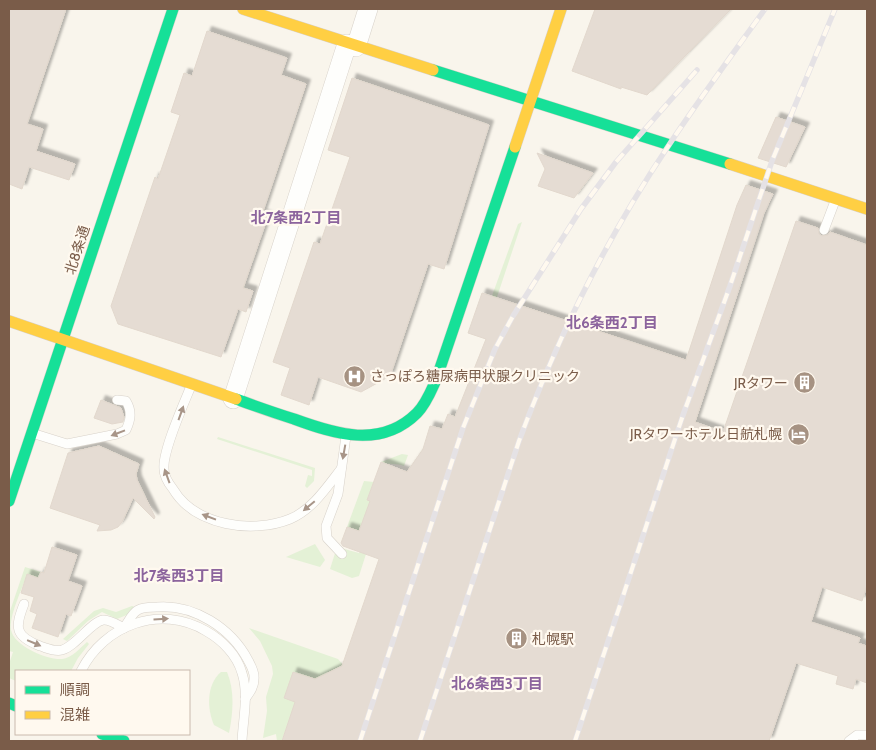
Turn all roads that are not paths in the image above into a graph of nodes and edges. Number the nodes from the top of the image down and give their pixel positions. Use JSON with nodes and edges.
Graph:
{"nodes":[{"id":1,"x":173,"y":9,"type":"edge"},
{"id":2,"x":243,"y":9,"type":"edge"},
{"id":3,"x":368,"y":9,"type":"edge"},
{"id":4,"x":561,"y":9,"type":"edge"},
{"id":5,"x":352,"y":45,"type":"junction"},
{"id":6,"x":530,"y":100,"type":"junction"},
{"id":7,"x":836,"y":199,"type":"junction"},
{"id":8,"x":867,"y":209,"type":"edge"},
{"id":9,"x":824,"y":230,"type":"dead end"},
{"id":10,"x":9,"y":321,"type":"edge"},
{"id":11,"x":63,"y":340,"type":"junction"},
{"id":12,"x":191,"y":385,"type":"junction"},
{"id":13,"x":233,"y":399,"type":"junction"},
{"id":14,"x":117,"y":400,"type":"dead end"},
{"id":15,"x":32,"y":433,"type":"junction"},
{"id":16,"x":346,"y":436,"type":"junction"},
{"id":17,"x":341,"y":469,"type":"junction"},
{"id":18,"x":9,"y":501,"type":"edge"},
{"id":19,"x":342,"y":554,"type":"dead end"},
{"id":20,"x":24,"y":604,"type":"dead end"},
{"id":21,"x":124,"y":628,"type":"junction"},
{"id":22,"x":82,"y":670,"type":"edge"},
{"id":23,"x":867,"y":735,"type":"edge"},
{"id":24,"x":242,"y":741,"type":"edge"},
{"id":25,"x":849,"y":741,"type":"edge"}],
"edges":[{"from":1,"to":11,"type":"street","name":"北8条通"},
{"from":2,"to":5,"type":"street"},
{"from":3,"to":5,"type":"street"},
{"from":4,"to":6,"type":"street"},
{"from":5,"to":6,"type":"street"},
{"from":5,"to":13,"type":"street"},
{"from":6,"to":7,"type":"street"},
{"from":6,"to":16,"type":"street"},
{"from":7,"to":8,"type":"street"},
{"from":7,"to":9,"type":"lane"},
{"from":10,"to":11,"type":"street"},
{"from":11,"to":12,"type":"street"},
{"from":11,"to":15,"type":"street","name":"北8条通"},
{"from":12,"to":13,"type":"street"},
{"from":17,"to":12,"type":"lane","one_way":true},
{"from":13,"to":16,"type":"street"},
{"from":14,"to":15,"type":"lane","one_way":true},
{"from":15,"to":18,"type":"street","name":"北8条通"},
{"from":16,"to":17,"type":"lane","one_way":true},
{"from":17,"to":19,"type":"lane"},
{"from":20,"to":21,"type":"lane","one_way":true},
{"from":21,"to":22,"type":"lane"},
{"from":21,"to":24,"type":"lane"},
{"from":23,"to":25,"type":"lane"}]}
